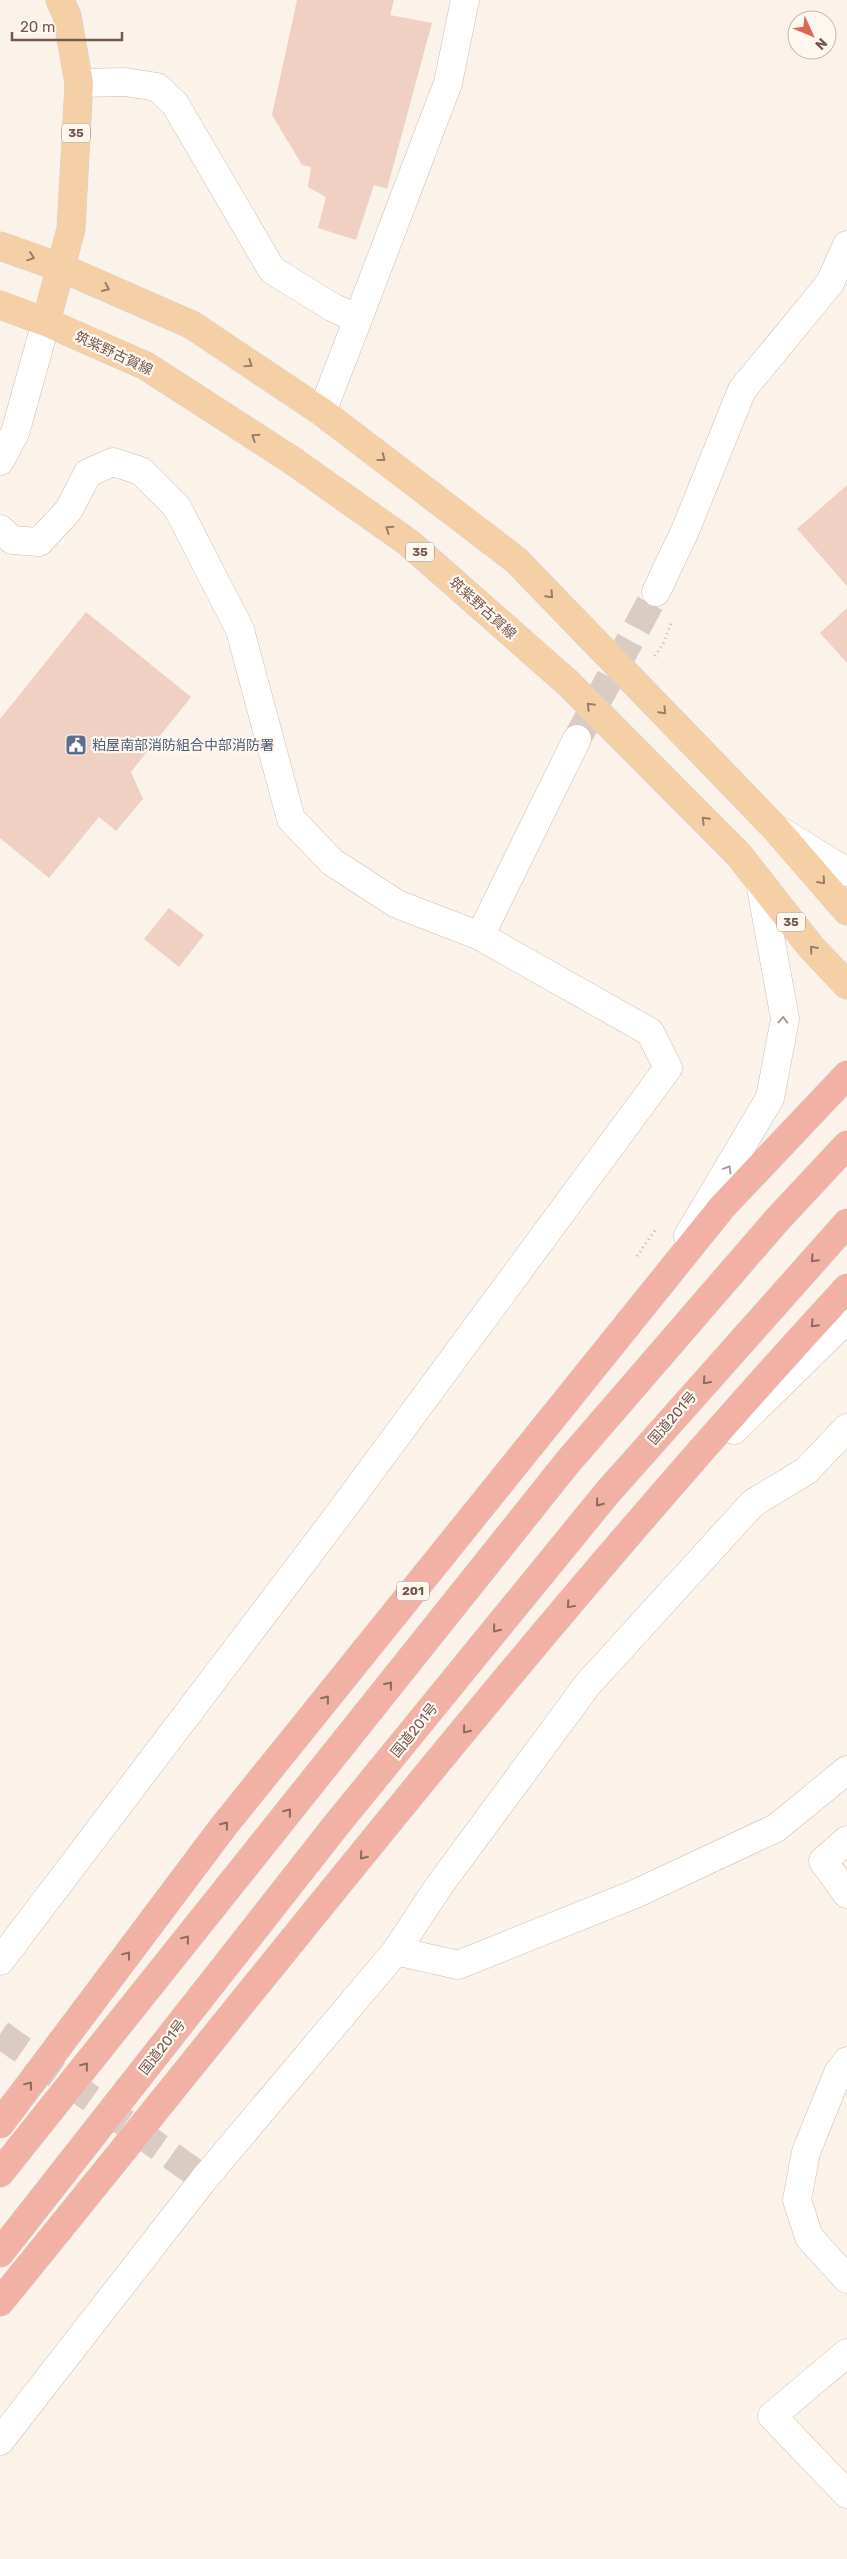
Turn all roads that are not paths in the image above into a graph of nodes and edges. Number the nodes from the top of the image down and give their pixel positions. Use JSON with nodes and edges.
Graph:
{"nodes":[{"id":1,"x":60,"y":0,"type":"edge"},
{"id":2,"x":465,"y":0,"type":"edge"},
{"id":3,"x":79,"y":84,"type":"junction"},
{"id":4,"x":847,"y":245,"type":"edge"},
{"id":5,"x":0,"y":246,"type":"edge"},
{"id":6,"x":62,"y":268,"type":"junction"},
{"id":7,"x":0,"y":305,"type":"edge"},
{"id":8,"x":358,"y":319,"type":"junction"},
{"id":9,"x":46,"y":322,"type":"junction"},
{"id":10,"x":322,"y":412,"type":"junction"},
{"id":11,"x":0,"y":461,"type":"edge"},
{"id":12,"x":0,"y":529,"type":"edge"},
{"id":13,"x":656,"y":592,"type":"tunnel mouth"},
{"id":14,"x":577,"y":739,"type":"tunnel mouth"},
{"id":15,"x":776,"y":829,"type":"junction"},
{"id":16,"x":847,"y":872,"type":"edge"},
{"id":17,"x":760,"y":882,"type":"junction"},
{"id":18,"x":847,"y":910,"type":"edge"},
{"id":19,"x":480,"y":936,"type":"junction"},
{"id":20,"x":847,"y":985,"type":"edge"},
{"id":21,"x":847,"y":1075,"type":"edge"},
{"id":22,"x":847,"y":1145,"type":"edge"},
{"id":23,"x":847,"y":1224,"type":"edge"},
{"id":24,"x":658,"y":1287,"type":"junction"},
{"id":25,"x":847,"y":1288,"type":"edge"},
{"id":26,"x":847,"y":1319,"type":"edge"},
{"id":27,"x":847,"y":1428,"type":"edge"},
{"id":28,"x":591,"y":1579,"type":"junction"},
{"id":29,"x":847,"y":1770,"type":"edge"},
{"id":30,"x":847,"y":1840,"type":"edge"},
{"id":31,"x":847,"y":1894,"type":"edge"},
{"id":32,"x":396,"y":1951,"type":"junction"},
{"id":33,"x":0,"y":1961,"type":"edge"},
{"id":34,"x":847,"y":2061,"type":"edge"},
{"id":35,"x":0,"y":2124,"type":"edge"},
{"id":36,"x":0,"y":2172,"type":"edge"},
{"id":37,"x":0,"y":2252,"type":"edge"},
{"id":38,"x":847,"y":2279,"type":"edge"},
{"id":39,"x":0,"y":2302,"type":"edge"},
{"id":40,"x":847,"y":2353,"type":"edge"},
{"id":41,"x":0,"y":2441,"type":"edge"},
{"id":42,"x":847,"y":2494,"type":"edge"}],
"edges":[{"from":1,"to":3,"type":"main road","number":"35"},
{"from":2,"to":8,"type":"street"},
{"from":3,"to":6,"type":"main road","number":"35"},
{"from":3,"to":8,"type":"street"},
{"from":4,"to":13,"type":"street"},
{"from":5,"to":6,"type":"main road","one_way":true},
{"from":6,"to":9,"type":"main road","number":"35"},
{"from":6,"to":10,"type":"main road","one_way":true},
{"from":7,"to":9,"type":"main road","name":"筑紫野古賀線","number":"35"},
{"from":8,"to":10,"type":"street"},
{"from":9,"to":11,"type":"street"},
{"from":17,"to":9,"type":"main road","name":"筑紫野古賀線","number":"35","one_way":true},
{"from":10,"to":15,"type":"main road","one_way":true},
{"from":12,"to":19,"type":"street"},
{"from":14,"to":19,"type":"street"},
{"from":15,"to":16,"type":"street"},
{"from":15,"to":18,"type":"main road","one_way":true},
{"from":20,"to":17,"type":"main road","name":"筑紫野古賀線","number":"35","one_way":true},
{"from":24,"to":17,"type":"street","one_way":true},
{"from":19,"to":33,"type":"street"},
{"from":21,"to":24,"type":"highway","number":"201"},
{"from":36,"to":22,"type":"highway","one_way":true},
{"from":23,"to":37,"type":"highway","name":"国道201号","one_way":true},
{"from":35,"to":24,"type":"highway","number":"201","one_way":true},
{"from":25,"to":28,"type":"highway","one_way":true},
{"from":26,"to":28,"type":"street"},
{"from":27,"to":32,"type":"street"},
{"from":28,"to":39,"type":"highway","one_way":true},
{"from":29,"to":32,"type":"street"},
{"from":30,"to":31,"type":"street"},
{"from":32,"to":41,"type":"street"},
{"from":34,"to":38,"type":"street"},
{"from":40,"to":42,"type":"street"}]}
